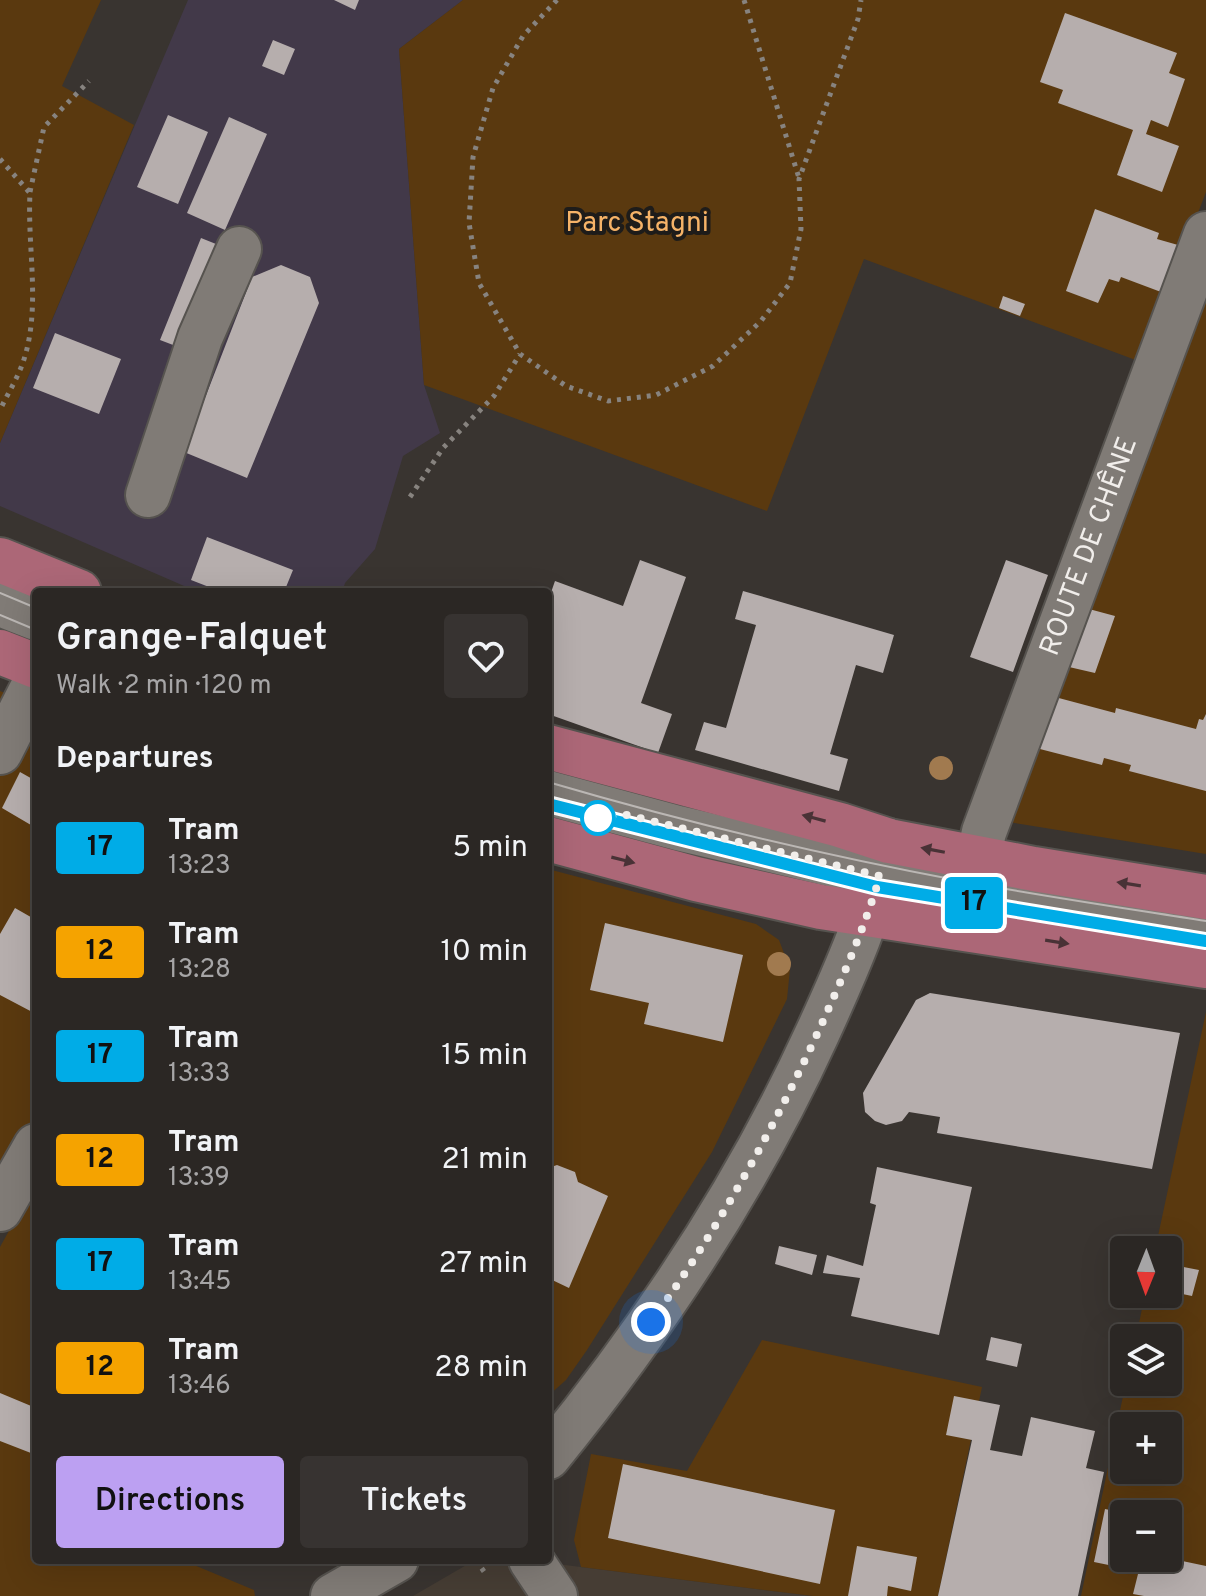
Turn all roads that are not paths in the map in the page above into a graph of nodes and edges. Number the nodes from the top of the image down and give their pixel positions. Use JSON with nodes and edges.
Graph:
{"nodes":[{"id":1,"x":1206,"y":234,"type":"edge"},
{"id":2,"x":239,"y":249,"type":"dead end"},
{"id":3,"x":148,"y":495,"type":"dead end"},
{"id":4,"x":0,"y":560,"type":"edge"},
{"id":5,"x":69,"y":588,"type":"edge"},
{"id":6,"x":0,"y":604,"type":"edge"},
{"id":7,"x":32,"y":616,"type":"edge"},
{"id":8,"x":0,"y":652,"type":"edge"},
{"id":9,"x":32,"y":664,"type":"edge"},
{"id":10,"x":32,"y":689,"type":"edge"},
{"id":11,"x":552,"y":748,"type":"edge"},
{"id":12,"x":0,"y":752,"type":"edge"},
{"id":13,"x":552,"y":794,"type":"edge"},
{"id":14,"x":552,"y":840,"type":"edge"},
{"id":15,"x":978,"y":859,"type":"junction"},
{"id":16,"x":879,"y":877,"type":"junction"},
{"id":17,"x":1206,"y":897,"type":"edge"},
{"id":18,"x":1206,"y":931,"type":"edge"},
{"id":19,"x":1206,"y":966,"type":"edge"},
{"id":20,"x":32,"y":1153,"type":"edge"},
{"id":21,"x":0,"y":1209,"type":"edge"},
{"id":22,"x":552,"y":1452,"type":"edge"},
{"id":23,"x":389,"y":1564,"type":"edge"},
{"id":24,"x":534,"y":1564,"type":"edge"},
{"id":25,"x":333,"y":1596,"type":"edge"},
{"id":26,"x":555,"y":1596,"type":"edge"}],
"edges":[{"from":1,"to":15,"type":"street","name":"ROUTE DE CHÊNE"},
{"from":2,"to":3,"type":"street"},
{"from":4,"to":5,"type":"main road"},
{"from":6,"to":7,"type":"street"},
{"from":8,"to":9,"type":"main road"},
{"from":10,"to":12,"type":"street"},
{"from":16,"to":11,"type":"main road","one_way":true},
{"from":13,"to":16,"type":"street"},
{"from":14,"to":16,"type":"main road","one_way":true},
{"from":15,"to":16,"type":"main road","one_way":true},
{"from":17,"to":15,"type":"main road","one_way":true},
{"from":16,"to":18,"type":"street"},
{"from":16,"to":19,"type":"main road","one_way":true},
{"from":16,"to":22,"type":"street"},
{"from":20,"to":21,"type":"street"},
{"from":23,"to":25,"type":"street"},
{"from":24,"to":26,"type":"street"}]}
